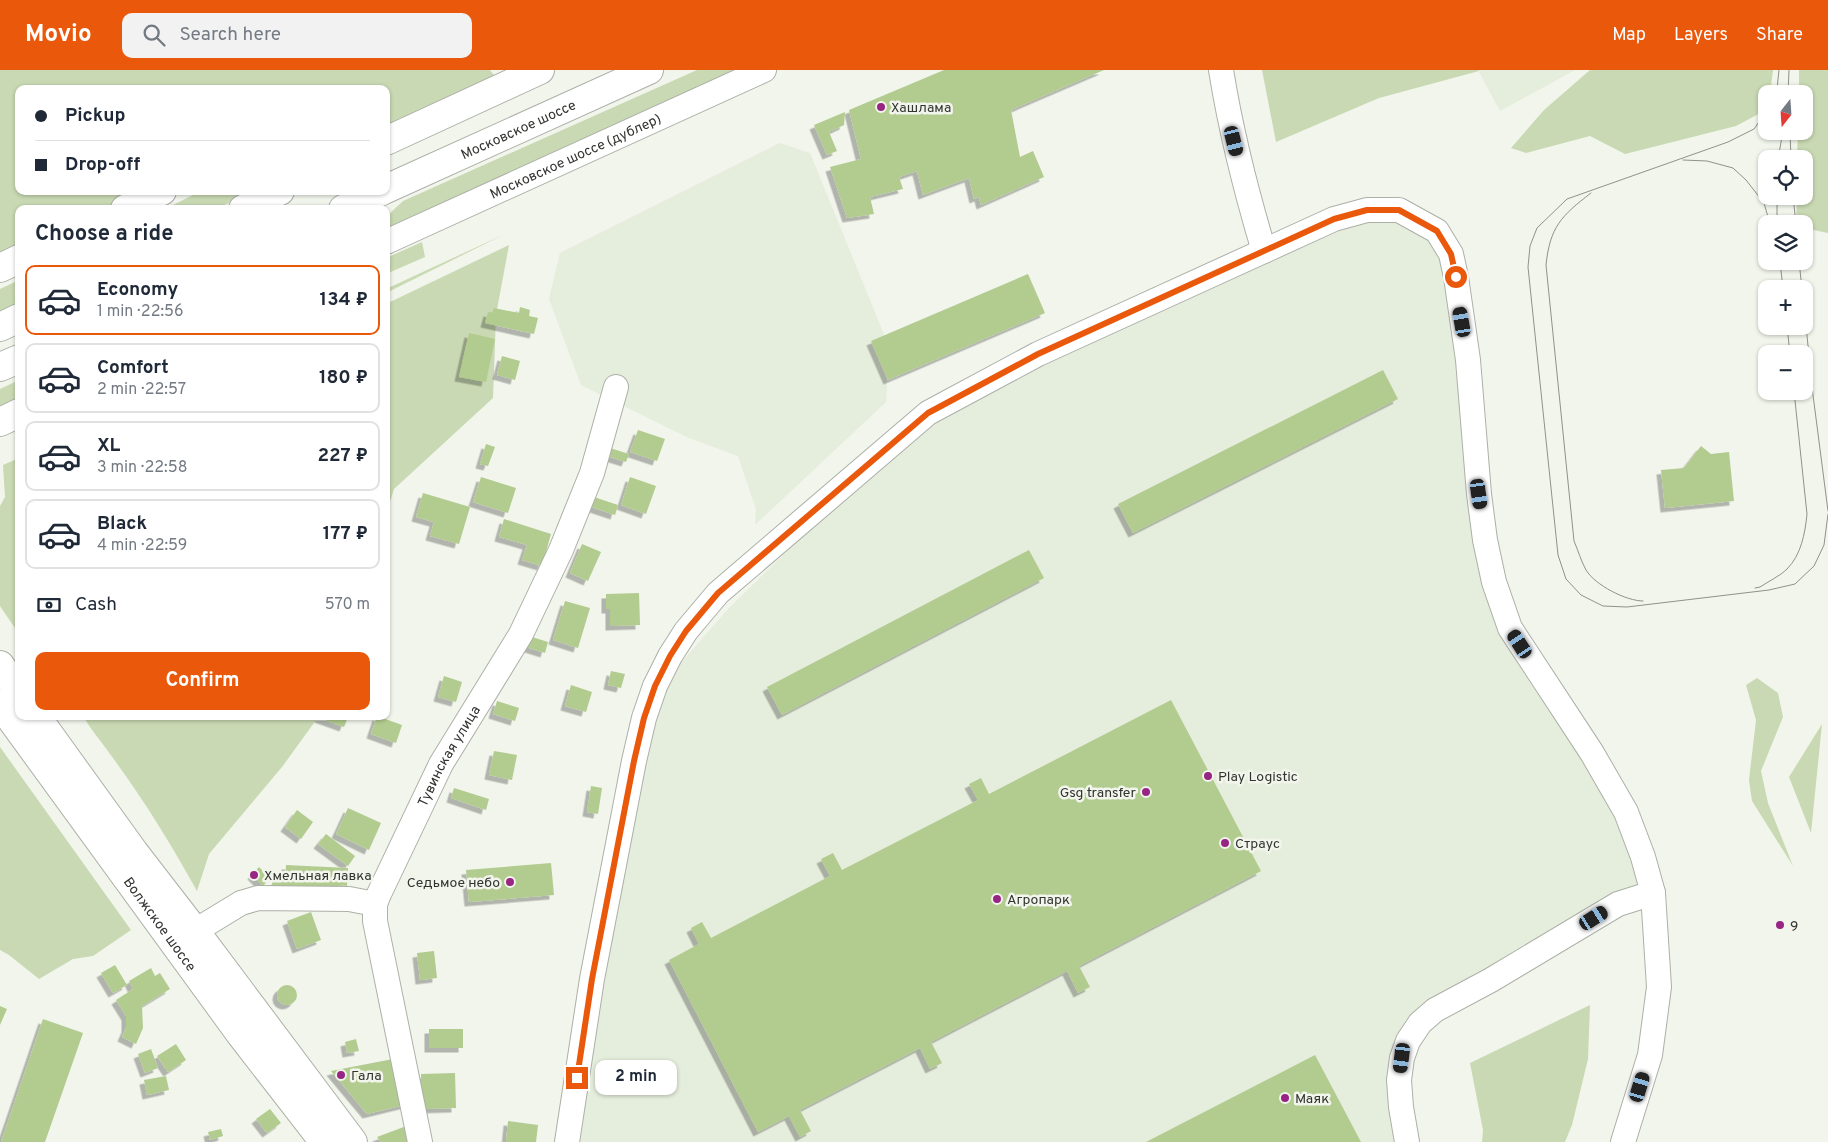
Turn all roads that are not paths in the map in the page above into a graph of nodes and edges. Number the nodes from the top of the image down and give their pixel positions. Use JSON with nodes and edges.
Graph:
{"nodes":[{"id":1,"x":540,"y":70,"type":"edge"},
{"id":2,"x":649,"y":70,"type":"edge"},
{"id":3,"x":764,"y":70,"type":"edge"},
{"id":4,"x":1221,"y":70,"type":"edge"},
{"id":5,"x":390,"y":139,"type":"edge"},
{"id":6,"x":390,"y":187,"type":"edge"},
{"id":7,"x":154,"y":195,"type":"edge"},
{"id":8,"x":272,"y":195,"type":"edge"},
{"id":9,"x":373,"y":195,"type":"edge"},
{"id":10,"x":379,"y":195,"type":"edge"},
{"id":11,"x":133,"y":205,"type":"edge"},
{"id":12,"x":251,"y":205,"type":"edge"},
{"id":13,"x":352,"y":205,"type":"edge"},
{"id":14,"x":370,"y":205,"type":"edge"},
{"id":15,"x":390,"y":240,"type":"edge"},
{"id":16,"x":1264,"y":251,"type":"junction"},
{"id":17,"x":15,"y":261,"type":"edge"},
{"id":18,"x":0,"y":268,"type":"edge"},
{"id":19,"x":15,"y":320,"type":"edge"},
{"id":20,"x":0,"y":327,"type":"edge"},
{"id":21,"x":15,"y":360,"type":"edge"},
{"id":22,"x":0,"y":367,"type":"edge"},
{"id":23,"x":616,"y":387,"type":"dead end"},
{"id":24,"x":15,"y":415,"type":"edge"},
{"id":25,"x":0,"y":422,"type":"edge"},
{"id":26,"x":0,"y":666,"type":"edge"},
{"id":27,"x":15,"y":687,"type":"edge"},
{"id":28,"x":0,"y":704,"type":"edge"},
{"id":29,"x":39,"y":720,"type":"edge"},
{"id":30,"x":1653,"y":892,"type":"junction"},
{"id":31,"x":375,"y":904,"type":"junction"},
{"id":32,"x":195,"y":931,"type":"junction"},
{"id":33,"x":324,"y":1142,"type":"edge"},
{"id":34,"x":353,"y":1142,"type":"edge"},
{"id":35,"x":420,"y":1142,"type":"edge"},
{"id":36,"x":567,"y":1142,"type":"edge"},
{"id":37,"x":1407,"y":1142,"type":"edge"},
{"id":38,"x":1622,"y":1142,"type":"edge"}],
"edges":[{"from":1,"to":5,"type":"main road"},
{"from":2,"to":6,"type":"main road","name":"Московское шоссе"},
{"from":3,"to":15,"type":"street","name":"Московское шоссе (дублер)"},
{"from":4,"to":16,"type":"street"},
{"from":7,"to":11,"type":"main road"},
{"from":8,"to":12,"type":"main road"},
{"from":9,"to":13,"type":"main road"},
{"from":10,"to":14,"type":"main road"},
{"from":16,"to":30,"type":"street"},
{"from":16,"to":36,"type":"street"},
{"from":17,"to":18,"type":"main road"},
{"from":19,"to":20,"type":"main road"},
{"from":21,"to":22,"type":"main road"},
{"from":23,"to":31,"type":"street","name":"Тувинская улица"},
{"from":24,"to":25,"type":"main road"},
{"from":26,"to":27,"type":"main road"},
{"from":28,"to":33,"type":"main road","name":"Волжское шоссе"},
{"from":29,"to":32,"type":"main road","name":"Волжское шоссе"},
{"from":30,"to":37,"type":"street"},
{"from":30,"to":38,"type":"street"},
{"from":31,"to":32,"type":"street"},
{"from":31,"to":35,"type":"street","name":"Тувинская улица"},
{"from":32,"to":34,"type":"main road","name":"Волжское шоссе"}]}
